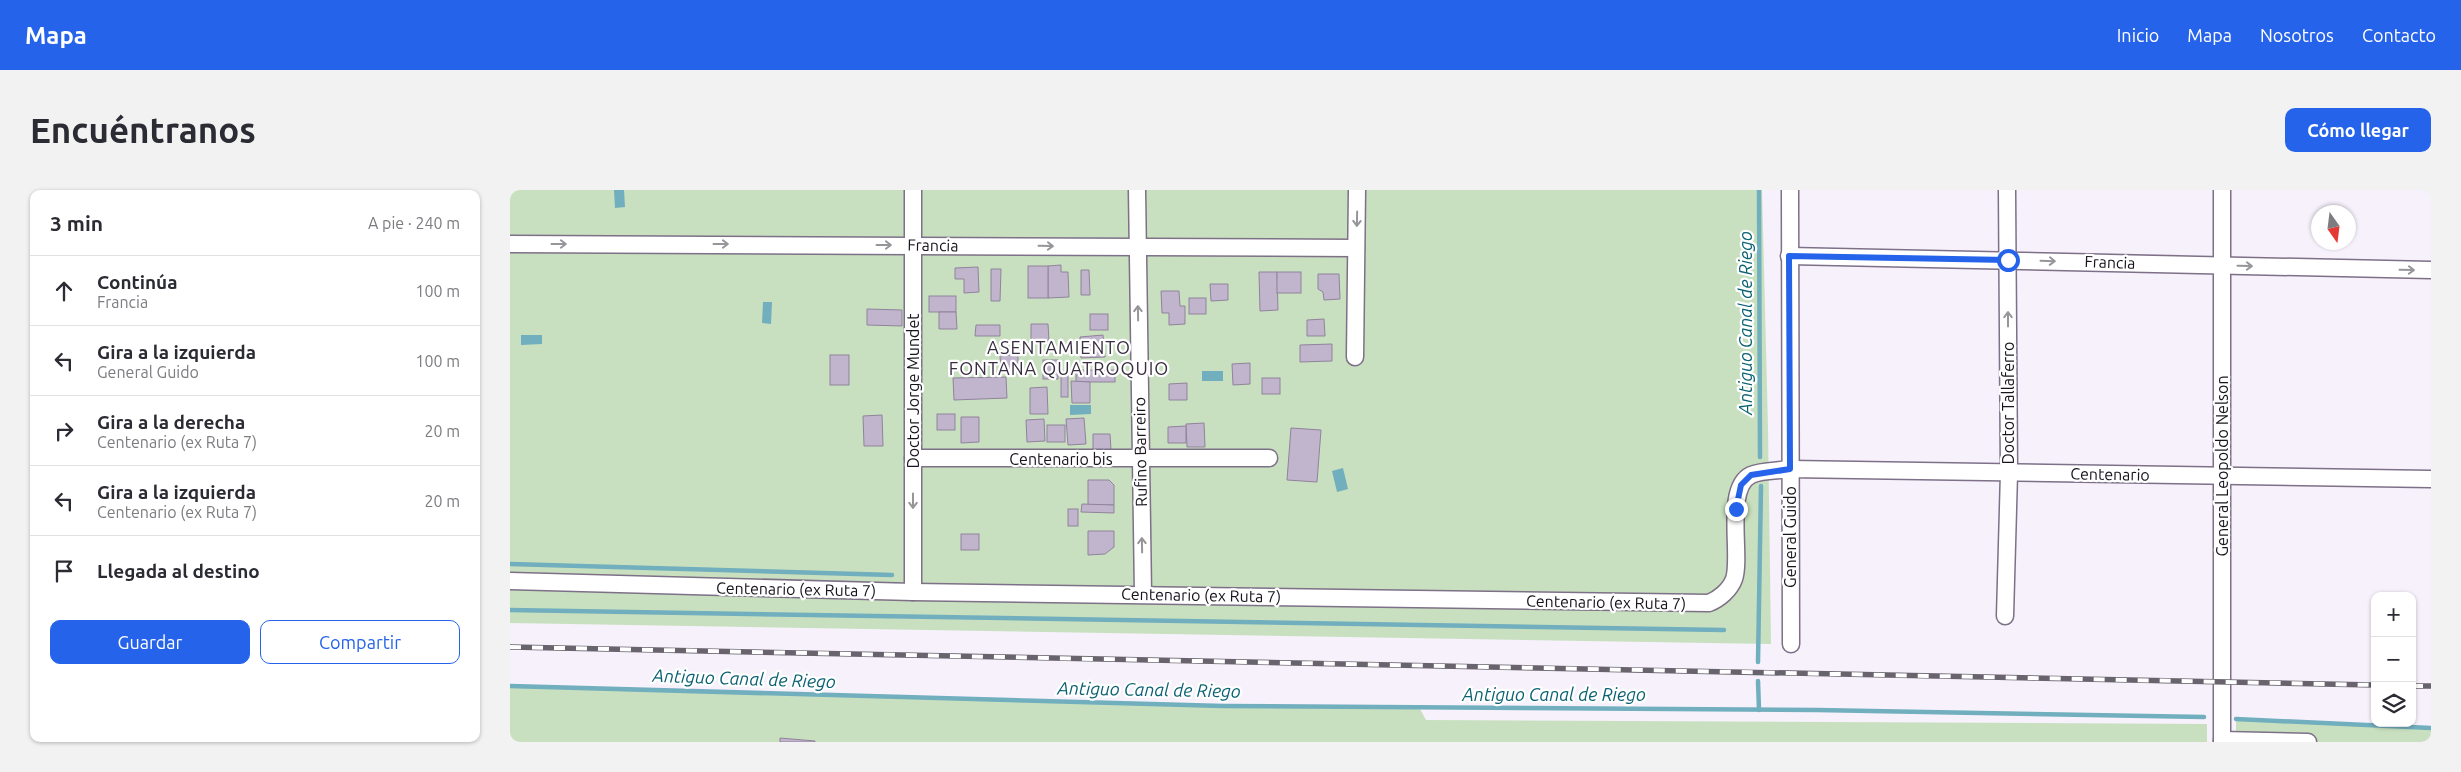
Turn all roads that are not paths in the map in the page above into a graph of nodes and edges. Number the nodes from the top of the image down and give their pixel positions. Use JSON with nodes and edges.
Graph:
{"nodes":[{"id":1,"x":913,"y":190,"type":"edge"},
{"id":2,"x":1137,"y":190,"type":"edge"},
{"id":3,"x":1357,"y":190,"type":"edge"},
{"id":4,"x":1790,"y":190,"type":"edge"},
{"id":5,"x":2007,"y":190,"type":"edge"},
{"id":6,"x":2222,"y":190,"type":"edge"},
{"id":7,"x":510,"y":244,"type":"edge"},
{"id":8,"x":913,"y":245,"type":"junction"},
{"id":9,"x":1137,"y":248,"type":"junction"},
{"id":10,"x":1356,"y":248,"type":"junction"},
{"id":11,"x":1789,"y":256,"type":"junction"},
{"id":12,"x":2008,"y":260,"type":"junction"},
{"id":13,"x":2222,"y":266,"type":"junction"},
{"id":14,"x":2431,"y":270,"type":"edge"},
{"id":15,"x":1355,"y":357,"type":"dead end"},
{"id":16,"x":913,"y":458,"type":"junction"},
{"id":17,"x":1268,"y":458,"type":"dead end"},
{"id":18,"x":1140,"y":459,"type":"junction"},
{"id":19,"x":1790,"y":469,"type":"junction"},
{"id":20,"x":2009,"y":473,"type":"junction"},
{"id":21,"x":2223,"y":477,"type":"junction"},
{"id":22,"x":2431,"y":478,"type":"edge"},
{"id":23,"x":510,"y":581,"type":"edge"},
{"id":24,"x":913,"y":592,"type":"junction"},
{"id":25,"x":1143,"y":594,"type":"junction"},
{"id":26,"x":2005,"y":616,"type":"dead end"},
{"id":27,"x":1791,"y":644,"type":"dead end"},
{"id":28,"x":2222,"y":741,"type":"edge"},
{"id":29,"x":2308,"y":742,"type":"edge"}],
"edges":[{"from":1,"to":8,"type":"street","name":"Doctor Jorge Mundet"},
{"from":2,"to":9,"type":"street","name":"Rufino Barreiro"},
{"from":3,"to":10,"type":"street","one_way":true},
{"from":4,"to":11,"type":"street","name":"General Guido"},
{"from":5,"to":12,"type":"street","name":"Doctor Tallaferro"},
{"from":6,"to":13,"type":"street","name":"General Leopoldo Nelson"},
{"from":7,"to":8,"type":"street","name":"Francia","one_way":true},
{"from":8,"to":9,"type":"street","name":"Francia","one_way":true},
{"from":8,"to":16,"type":"street","name":"Doctor Jorge Mundet"},
{"from":9,"to":10,"type":"street","name":"Francia"},
{"from":18,"to":9,"type":"street","name":"Rufino Barreiro","one_way":true},
{"from":10,"to":15,"type":"street"},
{"from":11,"to":12,"type":"street","name":"Francia"},
{"from":11,"to":19,"type":"street","name":"General Guido"},
{"from":12,"to":13,"type":"street","name":"Francia","one_way":true},
{"from":20,"to":12,"type":"street","name":"Doctor Tallaferro","one_way":true},
{"from":13,"to":14,"type":"street","name":"Francia","one_way":true},
{"from":13,"to":21,"type":"street","name":"General Leopoldo Nelson"},
{"from":16,"to":18,"type":"street","name":"Centenario bis"},
{"from":16,"to":24,"type":"street","name":"Doctor Jorge Mundet","one_way":true},
{"from":17,"to":18,"type":"street","name":"Centenario bis"},
{"from":25,"to":18,"type":"street","name":"Rufino Barreiro","one_way":true},
{"from":19,"to":20,"type":"street","name":"Centenario"},
{"from":19,"to":25,"type":"street","name":"Centenario (ex Ruta 7)"},
{"from":19,"to":27,"type":"street","name":"General Guido"},
{"from":20,"to":21,"type":"street","name":"Centenario"},
{"from":20,"to":26,"type":"street","name":"Doctor Tallaferro"},
{"from":21,"to":22,"type":"street","name":"Centenario"},
{"from":21,"to":28,"type":"street","name":"General Leopoldo Nelson"},
{"from":23,"to":24,"type":"street","name":"Centenario (ex Ruta 7)"},
{"from":24,"to":25,"type":"street","name":"Centenario (ex Ruta 7)"},
{"from":28,"to":29,"type":"street"}]}
